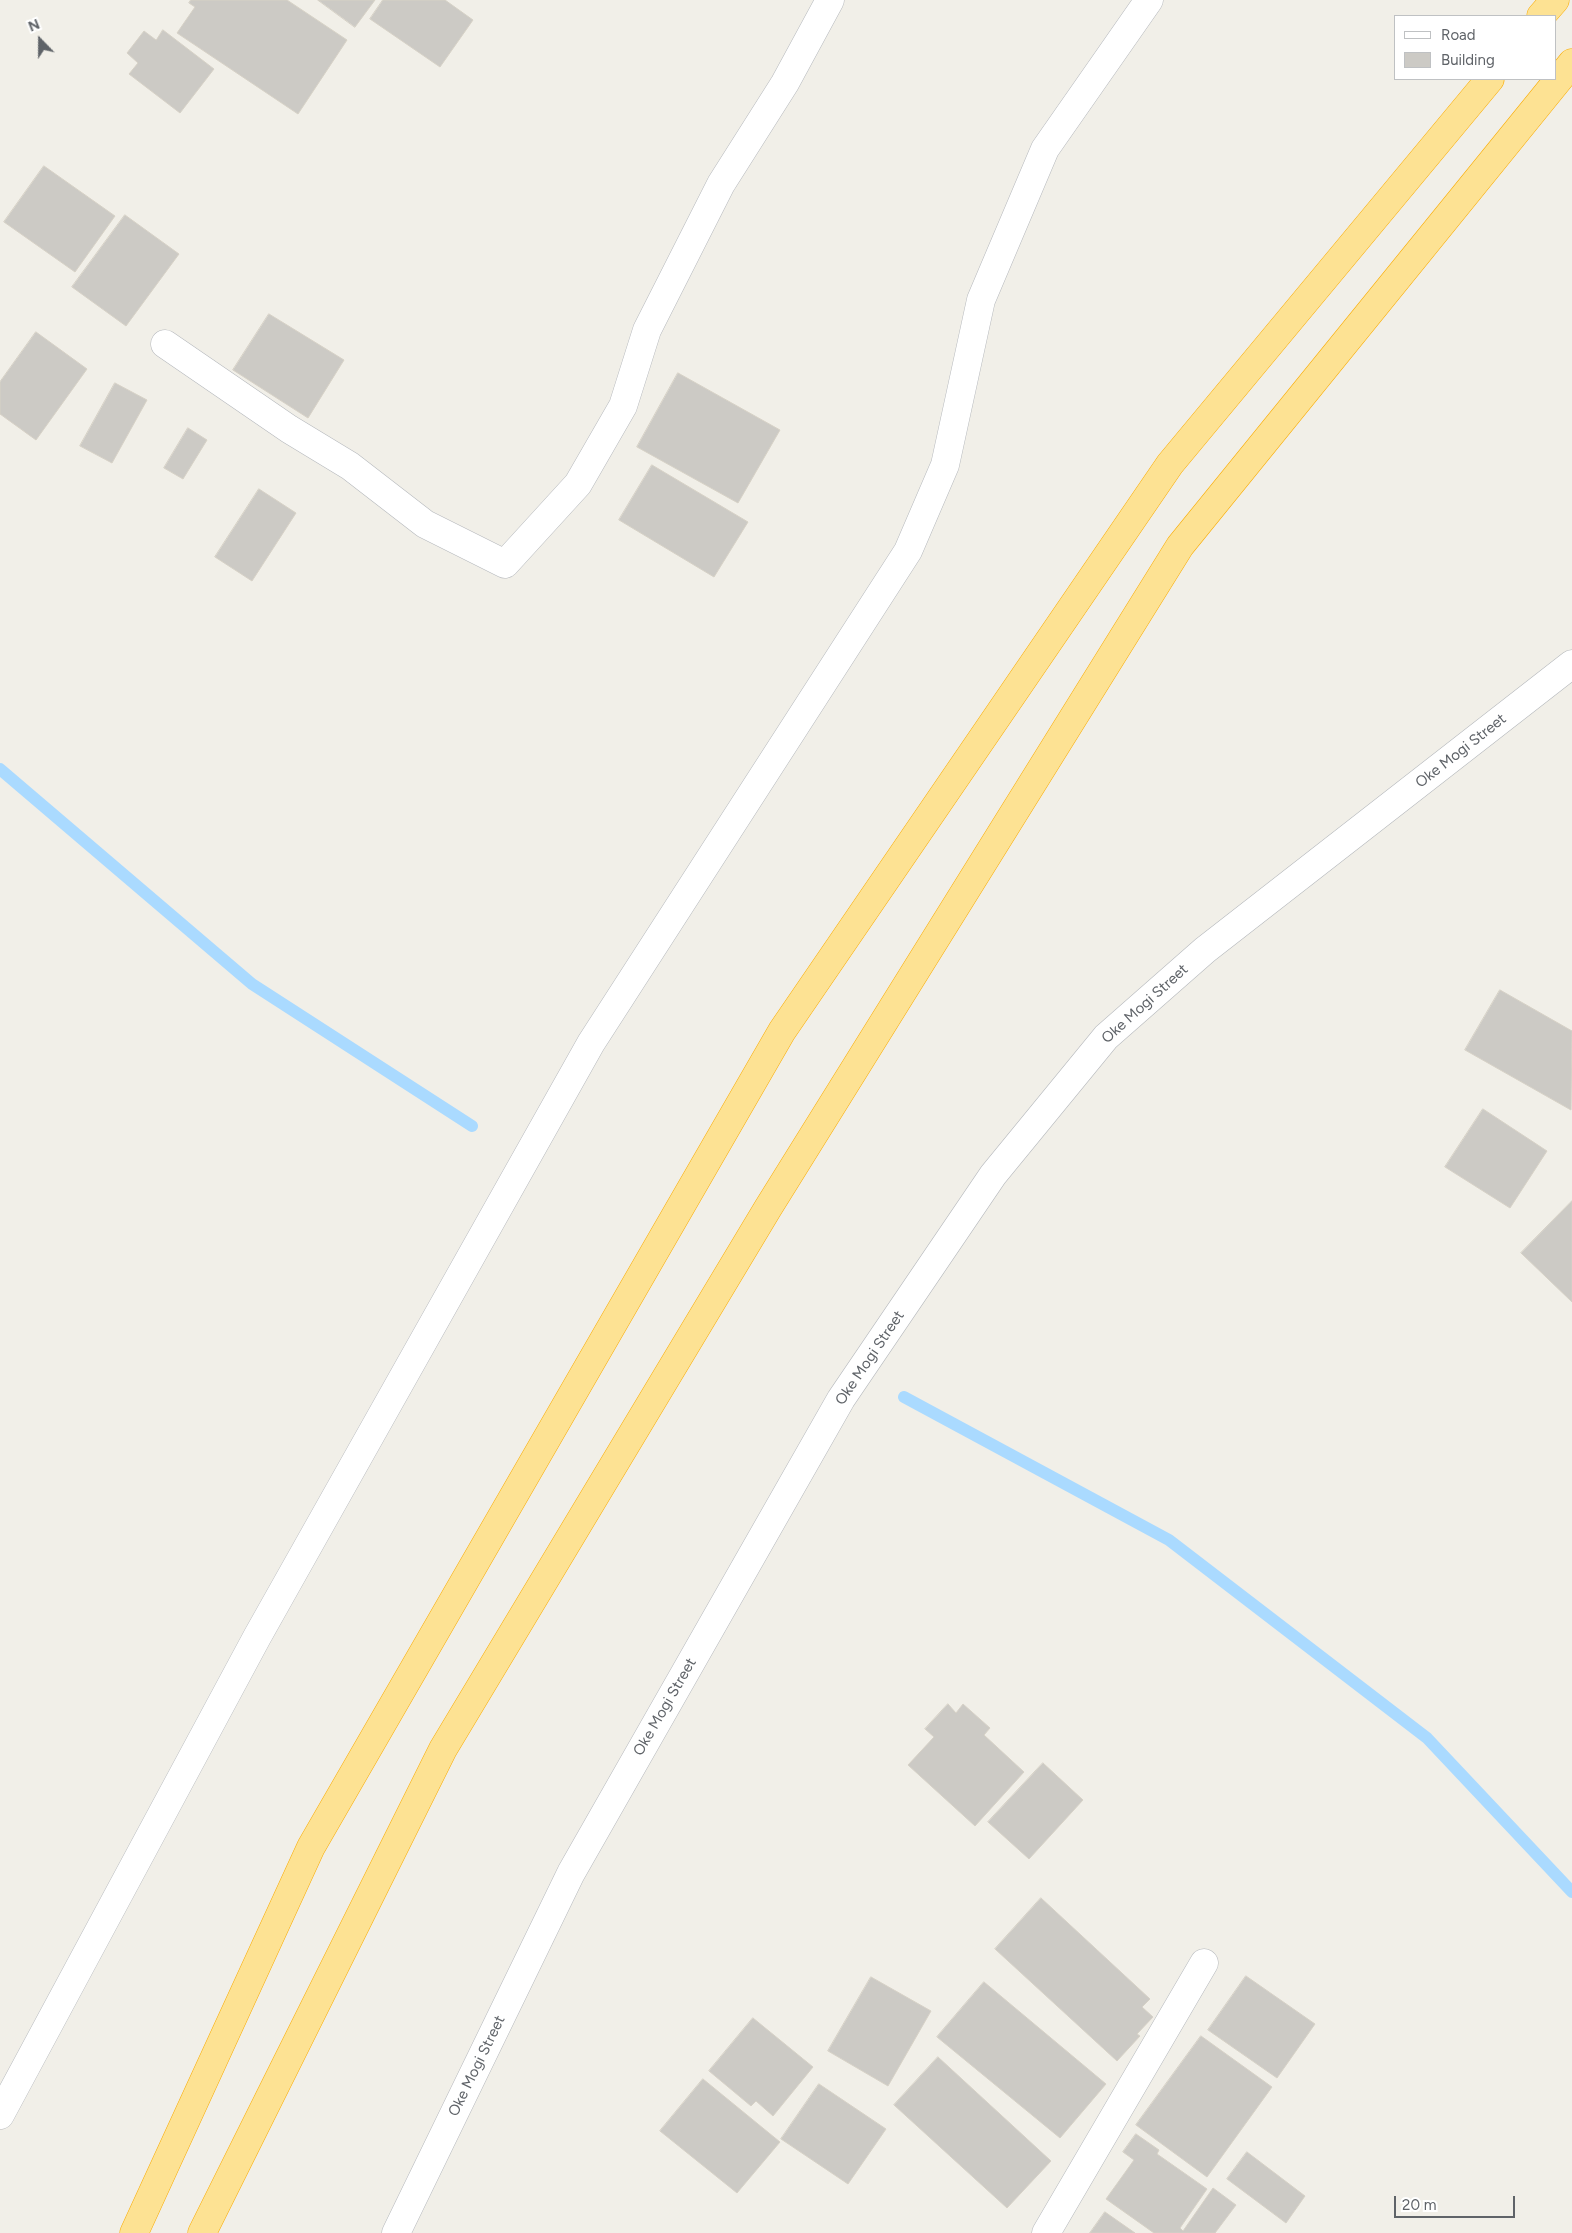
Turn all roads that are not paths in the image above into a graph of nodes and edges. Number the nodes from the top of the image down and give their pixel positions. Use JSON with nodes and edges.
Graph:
{"nodes":[{"id":1,"x":830,"y":0,"type":"edge"},
{"id":2,"x":1149,"y":0,"type":"edge"},
{"id":3,"x":1555,"y":0,"type":"edge"},
{"id":4,"x":1542,"y":15,"type":"edge"},
{"id":5,"x":1572,"y":63,"type":"edge"},
{"id":6,"x":1489,"y":80,"type":"edge"},
{"id":7,"x":165,"y":344,"type":"dead end"},
{"id":8,"x":1572,"y":664,"type":"edge"},
{"id":9,"x":1204,"y":1963,"type":"dead end"},
{"id":10,"x":0,"y":2115,"type":"edge"},
{"id":11,"x":134,"y":2233,"type":"edge"},
{"id":12,"x":202,"y":2233,"type":"edge"},
{"id":13,"x":396,"y":2233,"type":"edge"},
{"id":14,"x":1046,"y":2233,"type":"edge"}],
"edges":[{"from":1,"to":7,"type":"street"},
{"from":2,"to":10,"type":"street"},
{"from":3,"to":4,"type":"highway"},
{"from":5,"to":12,"type":"highway"},
{"from":6,"to":11,"type":"highway"},
{"from":8,"to":13,"type":"street","name":"Oke Mogi Street"},
{"from":9,"to":14,"type":"street"}]}
